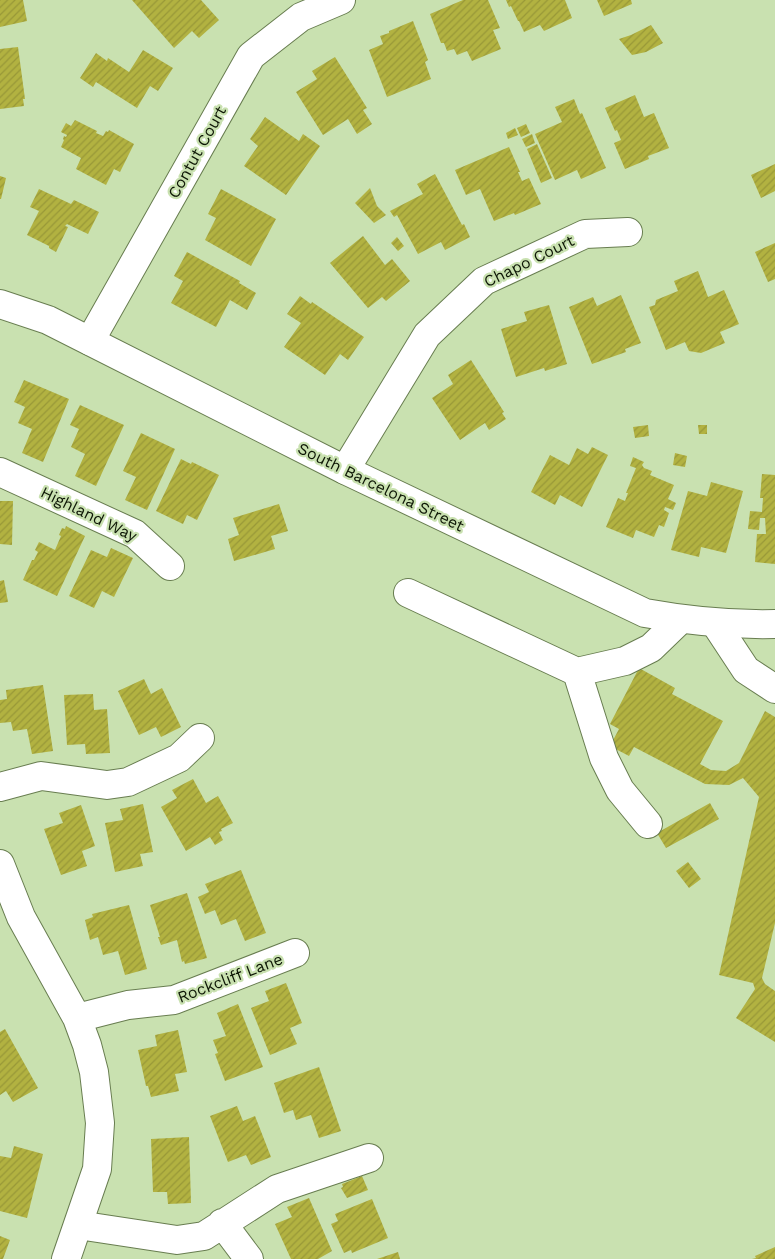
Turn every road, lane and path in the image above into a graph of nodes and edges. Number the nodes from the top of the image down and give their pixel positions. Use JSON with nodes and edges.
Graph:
{"nodes":[{"id":1,"x":341,"y":0,"type":"edge"},
{"id":2,"x":628,"y":232,"type":"dead end"},
{"id":3,"x":0,"y":304,"type":"edge"},
{"id":4,"x":90,"y":341,"type":"junction"},
{"id":5,"x":345,"y":470,"type":"junction"},
{"id":6,"x":0,"y":472,"type":"edge"},
{"id":7,"x":170,"y":566,"type":"dead end"},
{"id":8,"x":408,"y":594,"type":"dead end"},
{"id":9,"x":680,"y":620,"type":"junction"},
{"id":10,"x":714,"y":623,"type":"junction"},
{"id":11,"x":775,"y":624,"type":"edge"},
{"id":12,"x":577,"y":672,"type":"junction"},
{"id":13,"x":775,"y":689,"type":"edge"},
{"id":14,"x":200,"y":738,"type":"dead end"},
{"id":15,"x":0,"y":786,"type":"edge"},
{"id":16,"x":648,"y":824,"type":"dead end"},
{"id":17,"x":0,"y":864,"type":"edge"},
{"id":18,"x":295,"y":953,"type":"dead end"},
{"id":19,"x":77,"y":1018,"type":"junction"},
{"id":20,"x":369,"y":1158,"type":"dead end"},
{"id":21,"x":222,"y":1223,"type":"junction"},
{"id":22,"x":78,"y":1225,"type":"junction"},
{"id":23,"x":66,"y":1259,"type":"edge"},
{"id":24,"x":249,"y":1259,"type":"edge"}],
"edges":[{"from":1,"to":4,"type":"street","name":"Contut Court"},
{"from":2,"to":5,"type":"street","name":"Chapo Court"},
{"from":3,"to":4,"type":"street","name":"South Barcelona Street"},
{"from":4,"to":5,"type":"street","name":"South Barcelona Street"},
{"from":5,"to":9,"type":"street","name":"South Barcelona Street"},
{"from":6,"to":7,"type":"street","name":"Highland Way"},
{"from":8,"to":12,"type":"street"},
{"from":9,"to":10,"type":"street","name":"South Barcelona Street"},
{"from":9,"to":12,"type":"street"},
{"from":10,"to":11,"type":"street","name":"South Barcelona Street"},
{"from":10,"to":13,"type":"street"},
{"from":12,"to":16,"type":"street"},
{"from":14,"to":15,"type":"street"},
{"from":17,"to":19,"type":"street"},
{"from":18,"to":19,"type":"street","name":"Rockcliff Lane"},
{"from":19,"to":22,"type":"street"},
{"from":20,"to":21,"type":"street"},
{"from":21,"to":22,"type":"street"},
{"from":21,"to":24,"type":"street"},
{"from":22,"to":23,"type":"street"}]}
